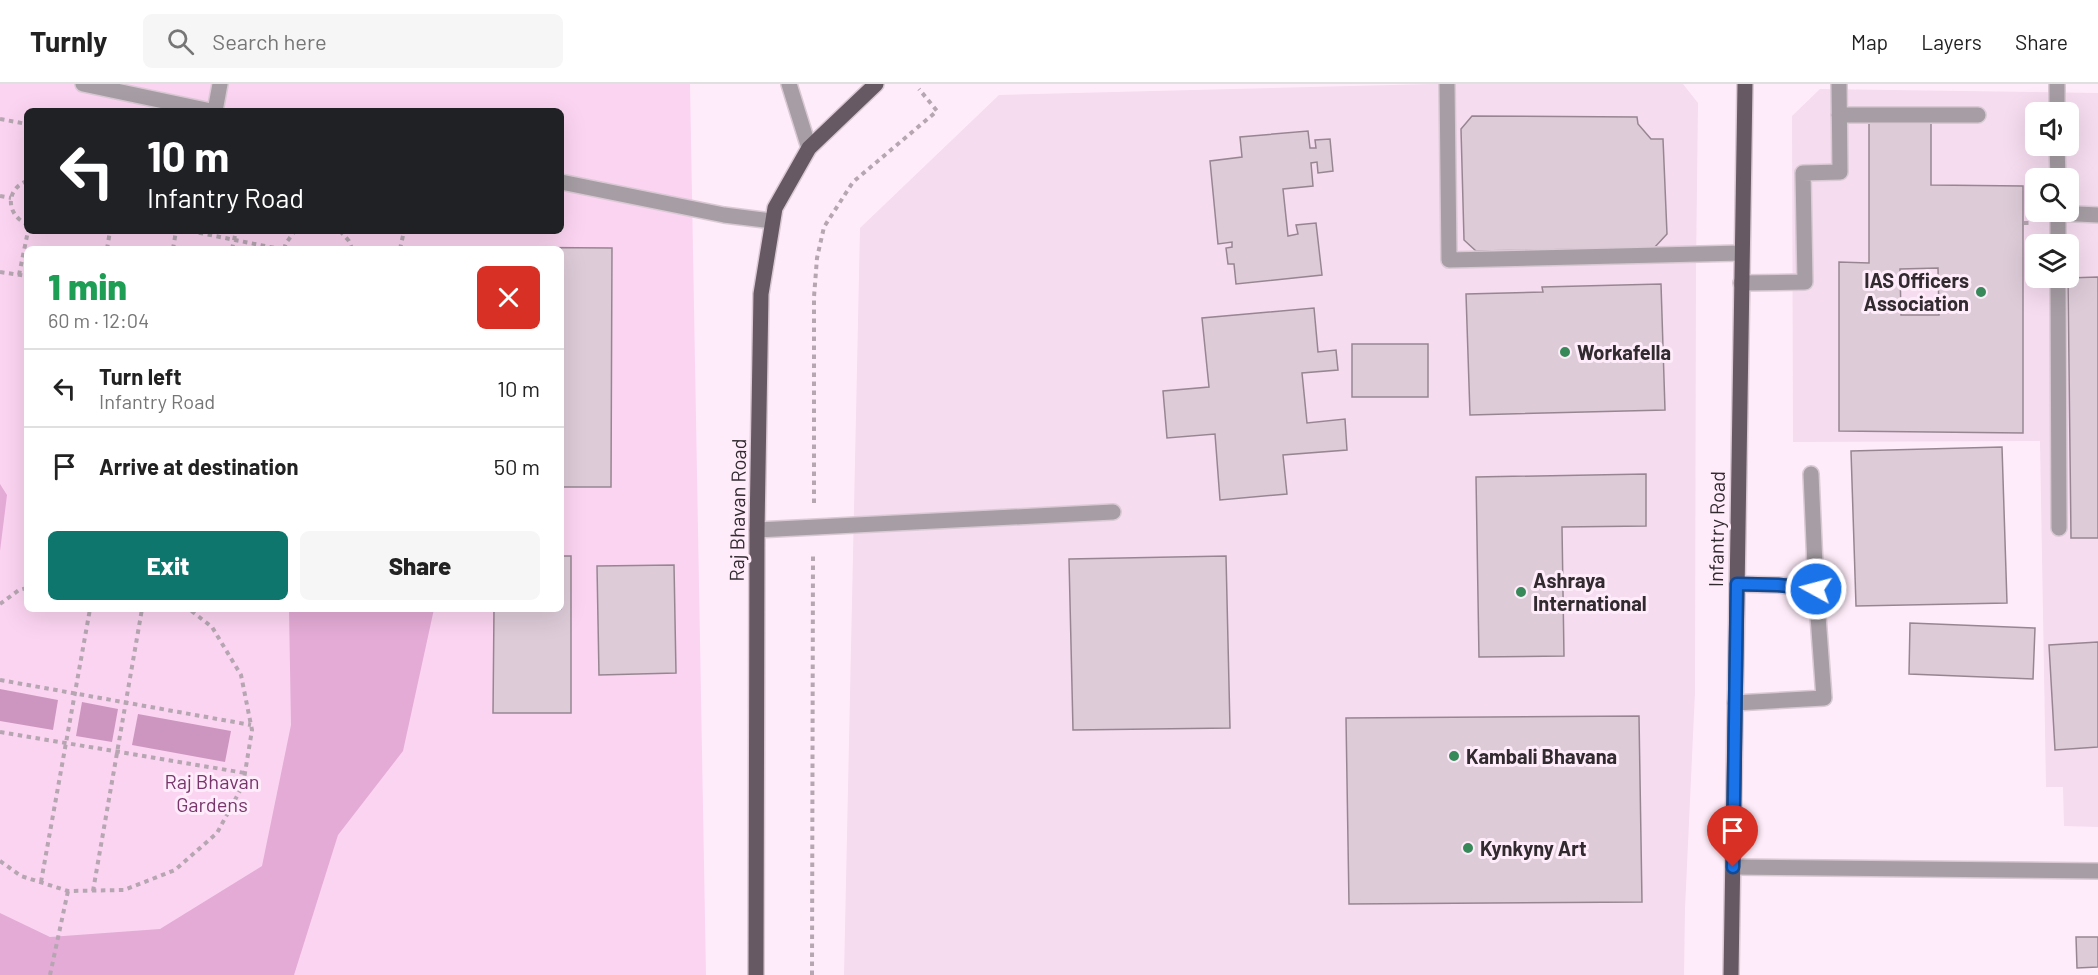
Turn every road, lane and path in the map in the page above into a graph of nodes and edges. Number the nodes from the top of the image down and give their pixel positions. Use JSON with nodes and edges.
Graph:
{"nodes":[{"id":1,"x":83,"y":84,"type":"edge"},
{"id":2,"x":220,"y":84,"type":"edge"},
{"id":3,"x":789,"y":84,"type":"edge"},
{"id":4,"x":876,"y":84,"type":"edge"},
{"id":5,"x":1447,"y":84,"type":"edge"},
{"id":6,"x":1745,"y":84,"type":"edge"},
{"id":7,"x":1839,"y":84,"type":"edge"},
{"id":8,"x":2057,"y":84,"type":"edge"},
{"id":9,"x":2058,"y":102,"type":"edge"},
{"id":10,"x":197,"y":108,"type":"edge"},
{"id":11,"x":216,"y":108,"type":"edge"},
{"id":12,"x":1839,"y":114,"type":"junction"},
{"id":13,"x":1978,"y":115,"type":"dead end"},
{"id":14,"x":0,"y":119,"type":"edge"},
{"id":15,"x":24,"y":123,"type":"edge"},
{"id":16,"x":809,"y":148,"type":"junction"},
{"id":17,"x":24,"y":182,"type":"edge"},
{"id":18,"x":564,"y":183,"type":"edge"},
{"id":19,"x":0,"y":196,"type":"edge"},
{"id":20,"x":11,"y":198,"type":"junction"},
{"id":21,"x":2079,"y":214,"type":"edge"},
{"id":22,"x":2098,"y":215,"type":"edge"},
{"id":23,"x":772,"y":221,"type":"junction"},
{"id":24,"x":24,"y":222,"type":"edge"},
{"id":25,"x":2024,"y":223,"type":"dead end"},
{"id":26,"x":2032,"y":223,"type":"dead end"},
{"id":27,"x":205,"y":234,"type":"edge"},
{"id":28,"x":235,"y":234,"type":"edge"},
{"id":29,"x":234,"y":240,"type":"junction"},
{"id":30,"x":233,"y":246,"type":"edge"},
{"id":31,"x":266,"y":246,"type":"edge"},
{"id":32,"x":24,"y":251,"type":"edge"},
{"id":33,"x":1741,"y":254,"type":"junction"},
{"id":34,"x":0,"y":272,"type":"edge"},
{"id":35,"x":19,"y":275,"type":"junction"},
{"id":36,"x":24,"y":276,"type":"edge"},
{"id":37,"x":1741,"y":283,"type":"junction"},
{"id":38,"x":2058,"y":288,"type":"edge"},
{"id":39,"x":1811,"y":474,"type":"dead end"},
{"id":40,"x":1113,"y":512,"type":"dead end"},
{"id":41,"x":2059,"y":528,"type":"dead end"},
{"id":42,"x":757,"y":530,"type":"junction"},
{"id":43,"x":1737,"y":584,"type":"junction"},
{"id":44,"x":24,"y":589,"type":"edge"},
{"id":45,"x":1816,"y":589,"type":"junction"},
{"id":46,"x":0,"y":604,"type":"edge"},
{"id":47,"x":89,"y":612,"type":"edge"},
{"id":48,"x":141,"y":612,"type":"edge"},
{"id":49,"x":193,"y":612,"type":"edge"},
{"id":50,"x":0,"y":680,"type":"edge"},
{"id":51,"x":75,"y":693,"type":"junction"},
{"id":52,"x":126,"y":702,"type":"junction"},
{"id":53,"x":1735,"y":703,"type":"junction"},
{"id":54,"x":251,"y":725,"type":"junction"},
{"id":55,"x":0,"y":732,"type":"edge"},
{"id":56,"x":66,"y":743,"type":"junction"},
{"id":57,"x":117,"y":752,"type":"junction"},
{"id":58,"x":245,"y":773,"type":"junction"},
{"id":59,"x":0,"y":861,"type":"edge"},
{"id":60,"x":1733,"y":867,"type":"junction"},
{"id":61,"x":2098,"y":871,"type":"edge"},
{"id":62,"x":41,"y":882,"type":"junction"},
{"id":63,"x":68,"y":891,"type":"junction"},
{"id":64,"x":93,"y":891,"type":"junction"},
{"id":65,"x":50,"y":975,"type":"edge"},
{"id":66,"x":756,"y":975,"type":"edge"},
{"id":67,"x":1731,"y":975,"type":"edge"}],
"edges":[{"from":1,"to":10,"type":"lane"},
{"from":2,"to":11,"type":"lane"},
{"from":3,"to":16,"type":"lane"},
{"from":4,"to":16,"type":"main road","name":"Raj Bhavan Road"},
{"from":5,"to":33,"type":"lane"},
{"from":6,"to":33,"type":"main road","name":"Infantry Road"},
{"from":7,"to":12,"type":"lane"},
{"from":8,"to":9,"type":"lane"},
{"from":12,"to":13,"type":"lane"},
{"from":12,"to":37,"type":"lane"},
{"from":14,"to":15,"type":"path"},
{"from":16,"to":23,"type":"main road","name":"Raj Bhavan Road"},
{"from":17,"to":20,"type":"path"},
{"from":18,"to":23,"type":"lane"},
{"from":19,"to":20,"type":"path"},
{"from":20,"to":24,"type":"path"},
{"from":21,"to":22,"type":"lane"},
{"from":23,"to":42,"type":"main road","name":"Raj Bhavan Road"},
{"from":25,"to":26,"type":"path"},
{"from":27,"to":29,"type":"path"},
{"from":28,"to":29,"type":"path"},
{"from":29,"to":30,"type":"path"},
{"from":29,"to":31,"type":"path"},
{"from":32,"to":35,"type":"path"},
{"from":33,"to":37,"type":"main road","name":"Infantry Road"},
{"from":34,"to":35,"type":"path"},
{"from":35,"to":36,"type":"path"},
{"from":37,"to":43,"type":"main road","name":"Infantry Road"},
{"from":38,"to":41,"type":"lane"},
{"from":39,"to":45,"type":"lane"},
{"from":40,"to":42,"type":"lane"},
{"from":42,"to":66,"type":"main road","name":"Raj Bhavan Road"},
{"from":43,"to":45,"type":"lane"},
{"from":43,"to":53,"type":"main road","name":"Infantry Road"},
{"from":44,"to":46,"type":"path"},
{"from":45,"to":53,"type":"lane"},
{"from":47,"to":51,"type":"path"},
{"from":48,"to":52,"type":"path"},
{"from":49,"to":54,"type":"path"},
{"from":50,"to":51,"type":"path"},
{"from":51,"to":52,"type":"path"},
{"from":51,"to":56,"type":"path"},
{"from":52,"to":54,"type":"path"},
{"from":52,"to":57,"type":"path"},
{"from":53,"to":60,"type":"main road","name":"Infantry Road"},
{"from":54,"to":58,"type":"path"},
{"from":55,"to":56,"type":"path"},
{"from":56,"to":57,"type":"path"},
{"from":56,"to":62,"type":"path"},
{"from":57,"to":58,"type":"path"},
{"from":57,"to":64,"type":"path"},
{"from":58,"to":64,"type":"path"},
{"from":59,"to":62,"type":"path"},
{"from":60,"to":61,"type":"lane"},
{"from":60,"to":67,"type":"main road","name":"Infantry Road"},
{"from":62,"to":63,"type":"path"},
{"from":63,"to":64,"type":"path"},
{"from":63,"to":65,"type":"path"}]}
